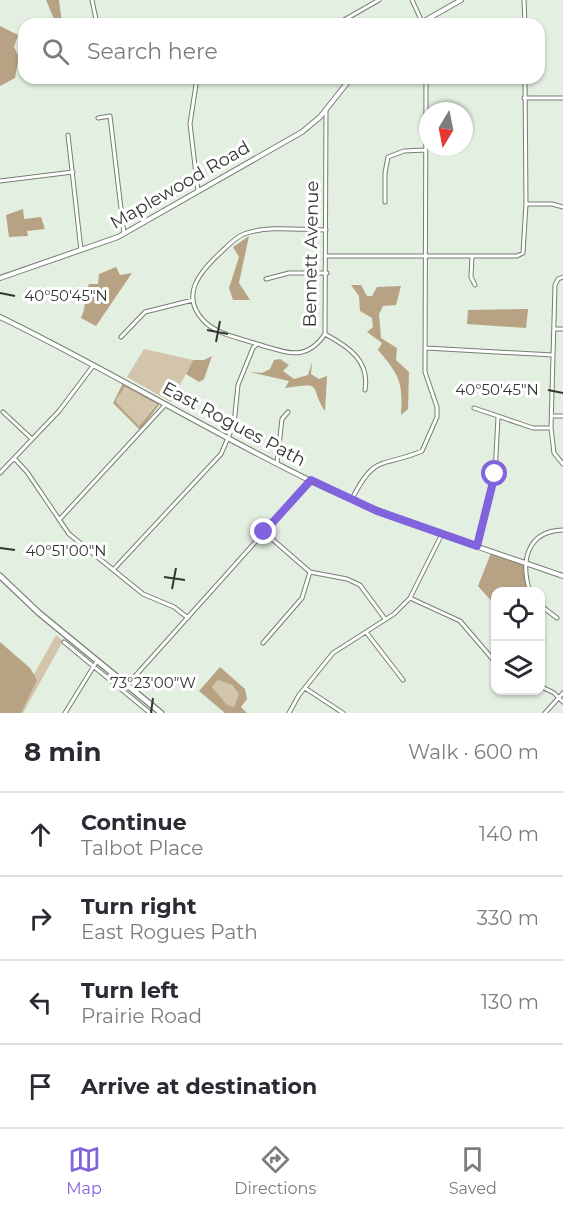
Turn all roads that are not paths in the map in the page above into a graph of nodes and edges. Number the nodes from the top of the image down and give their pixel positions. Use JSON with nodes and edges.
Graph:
{"nodes":[{"id":1,"x":92,"y":0,"type":"edge"},
{"id":2,"x":379,"y":0,"type":"edge"},
{"id":3,"x":412,"y":0,"type":"edge"},
{"id":4,"x":461,"y":0,"type":"edge"},
{"id":5,"x":524,"y":0,"type":"edge"},
{"id":6,"x":96,"y":18,"type":"edge"},
{"id":7,"x":348,"y":18,"type":"edge"},
{"id":8,"x":420,"y":18,"type":"edge"},
{"id":9,"x":430,"y":18,"type":"edge"},
{"id":10,"x":525,"y":18,"type":"edge"},
{"id":11,"x":196,"y":84,"type":"edge"},
{"id":12,"x":346,"y":84,"type":"edge"},
{"id":13,"x":426,"y":84,"type":"edge"},
{"id":14,"x":525,"y":84,"type":"edge"},
{"id":15,"x":524,"y":98,"type":"junction"},
{"id":16,"x":563,"y":98,"type":"edge"},
{"id":17,"x":426,"y":102,"type":"edge"},
{"id":18,"x":326,"y":110,"type":"junction"},
{"id":19,"x":98,"y":118,"type":"dead end"},
{"id":20,"x":68,"y":135,"type":"dead end"},
{"id":21,"x":419,"y":150,"type":"edge"},
{"id":22,"x":426,"y":156,"type":"edge"},
{"id":23,"x":73,"y":172,"type":"junction"},
{"id":24,"x":0,"y":181,"type":"edge"},
{"id":25,"x":198,"y":191,"type":"junction"},
{"id":26,"x":385,"y":202,"type":"dead end"},
{"id":27,"x":526,"y":204,"type":"junction"},
{"id":28,"x":563,"y":207,"type":"edge"},
{"id":29,"x":326,"y":230,"type":"junction"},
{"id":30,"x":124,"y":234,"type":"junction"},
{"id":31,"x":81,"y":250,"type":"junction"},
{"id":32,"x":426,"y":255,"type":"junction"},
{"id":33,"x":327,"y":256,"type":"junction"},
{"id":34,"x":472,"y":256,"type":"junction"},
{"id":35,"x":327,"y":273,"type":"junction"},
{"id":36,"x":563,"y":277,"type":"edge"},
{"id":37,"x":0,"y":278,"type":"edge"},
{"id":38,"x":266,"y":279,"type":"dead end"},
{"id":39,"x":475,"y":285,"type":"dead end"},
{"id":40,"x":193,"y":300,"type":"junction"},
{"id":41,"x":0,"y":317,"type":"edge"},
{"id":42,"x":563,"y":328,"type":"edge"},
{"id":43,"x":554,"y":329,"type":"junction"},
{"id":44,"x":326,"y":334,"type":"junction"},
{"id":45,"x":121,"y":337,"type":"dead end"},
{"id":46,"x":257,"y":344,"type":"junction"},
{"id":47,"x":426,"y":348,"type":"junction"},
{"id":48,"x":553,"y":355,"type":"junction"},
{"id":49,"x":94,"y":364,"type":"junction"},
{"id":50,"x":365,"y":390,"type":"dead end"},
{"id":51,"x":166,"y":403,"type":"junction"},
{"id":52,"x":474,"y":408,"type":"dead end"},
{"id":53,"x":3,"y":412,"type":"dead end"},
{"id":54,"x":288,"y":412,"type":"dead end"},
{"id":55,"x":552,"y":416,"type":"junction"},
{"id":56,"x":563,"y":416,"type":"edge"},
{"id":57,"x":498,"y":417,"type":"junction"},
{"id":58,"x":551,"y":428,"type":"junction"},
{"id":59,"x":229,"y":437,"type":"junction"},
{"id":60,"x":32,"y":439,"type":"junction"},
{"id":61,"x":14,"y":458,"type":"junction"},
{"id":62,"x":277,"y":463,"type":"junction"},
{"id":63,"x":563,"y":464,"type":"edge"},
{"id":64,"x":0,"y":473,"type":"edge"},
{"id":65,"x":311,"y":480,"type":"junction"},
{"id":66,"x":352,"y":500,"type":"junction"},
{"id":67,"x":59,"y":520,"type":"junction"},
{"id":68,"x":563,"y":530,"type":"edge"},
{"id":69,"x":264,"y":532,"type":"junction"},
{"id":70,"x":442,"y":534,"type":"junction"},
{"id":71,"x":477,"y":546,"type":"junction"},
{"id":72,"x":527,"y":563,"type":"junction"},
{"id":73,"x":113,"y":570,"type":"junction"},
{"id":74,"x":310,"y":572,"type":"junction"},
{"id":75,"x":563,"y":576,"type":"edge"},
{"id":76,"x":1,"y":579,"type":"edge"},
{"id":77,"x":530,"y":587,"type":"edge"},
{"id":78,"x":410,"y":598,"type":"junction"},
{"id":79,"x":545,"y":609,"type":"edge"},
{"id":80,"x":188,"y":618,"type":"junction"},
{"id":81,"x":557,"y":618,"type":"dead end"},
{"id":82,"x":385,"y":620,"type":"junction"},
{"id":83,"x":366,"y":633,"type":"junction"},
{"id":84,"x":64,"y":642,"type":"dead end"},
{"id":85,"x":263,"y":643,"type":"dead end"},
{"id":86,"x":491,"y":658,"type":"edge"},
{"id":87,"x":97,"y":660,"type":"junction"},
{"id":88,"x":92,"y":667,"type":"junction"},
{"id":89,"x":403,"y":680,"type":"dead end"},
{"id":90,"x":127,"y":685,"type":"junction"},
{"id":91,"x":305,"y":688,"type":"junction"},
{"id":92,"x":545,"y":689,"type":"edge"},
{"id":93,"x":563,"y":693,"type":"edge"},
{"id":94,"x":559,"y":697,"type":"junction"},
{"id":95,"x":563,"y":702,"type":"edge"},
{"id":96,"x":65,"y":713,"type":"edge"},
{"id":97,"x":150,"y":713,"type":"edge"},
{"id":98,"x":161,"y":713,"type":"edge"},
{"id":99,"x":289,"y":713,"type":"edge"},
{"id":100,"x":343,"y":713,"type":"edge"},
{"id":101,"x":545,"y":713,"type":"edge"}],
"edges":[{"from":1,"to":6,"type":"street"},
{"from":2,"to":7,"type":"street"},
{"from":3,"to":8,"type":"street"},
{"from":4,"to":9,"type":"street"},
{"from":5,"to":10,"type":"street"},
{"from":11,"to":25,"type":"street"},
{"from":12,"to":18,"type":"street","name":"Maplewood Road"},
{"from":13,"to":17,"type":"street"},
{"from":14,"to":15,"type":"street"},
{"from":15,"to":16,"type":"street"},
{"from":15,"to":27,"type":"street"},
{"from":18,"to":25,"type":"street","name":"Maplewood Road"},
{"from":18,"to":29,"type":"street","name":"Bennett Avenue"},
{"from":19,"to":30,"type":"street"},
{"from":20,"to":23,"type":"street"},
{"from":21,"to":26,"type":"street"},
{"from":22,"to":32,"type":"street"},
{"from":23,"to":24,"type":"street"},
{"from":23,"to":31,"type":"street"},
{"from":25,"to":30,"type":"street","name":"Maplewood Road"},
{"from":27,"to":28,"type":"street"},
{"from":27,"to":34,"type":"street"},
{"from":29,"to":33,"type":"street","name":"Bennett Avenue"},
{"from":29,"to":40,"type":"street"},
{"from":30,"to":31,"type":"street","name":"Maplewood Road"},
{"from":31,"to":37,"type":"street","name":"Maplewood Road"},
{"from":32,"to":33,"type":"street"},
{"from":32,"to":34,"type":"street"},
{"from":32,"to":47,"type":"street"},
{"from":33,"to":35,"type":"street","name":"Bennett Avenue"},
{"from":34,"to":39,"type":"street"},
{"from":35,"to":38,"type":"street"},
{"from":35,"to":44,"type":"street","name":"Bennett Avenue"},
{"from":36,"to":43,"type":"street"},
{"from":40,"to":45,"type":"street"},
{"from":40,"to":46,"type":"street"},
{"from":41,"to":49,"type":"street","name":"East Rogues Path"},
{"from":42,"to":43,"type":"street"},
{"from":43,"to":48,"type":"street"},
{"from":44,"to":46,"type":"street","name":"Bennett Avenue"},
{"from":44,"to":50,"type":"street"},
{"from":46,"to":59,"type":"street"},
{"from":47,"to":48,"type":"street"},
{"from":47,"to":66,"type":"street"},
{"from":48,"to":55,"type":"street"},
{"from":49,"to":51,"type":"street","name":"East Rogues Path"},
{"from":49,"to":60,"type":"street"},
{"from":51,"to":59,"type":"street","name":"East Rogues Path"},
{"from":51,"to":67,"type":"street"},
{"from":52,"to":57,"type":"street"},
{"from":53,"to":60,"type":"street"},
{"from":54,"to":62,"type":"street"},
{"from":55,"to":56,"type":"street"},
{"from":55,"to":58,"type":"street"},
{"from":57,"to":58,"type":"street"},
{"from":57,"to":71,"type":"street"},
{"from":58,"to":63,"type":"street"},
{"from":59,"to":62,"type":"street","name":"East Rogues Path"},
{"from":59,"to":73,"type":"street"},
{"from":60,"to":61,"type":"street"},
{"from":61,"to":64,"type":"street"},
{"from":61,"to":67,"type":"street"},
{"from":62,"to":65,"type":"street","name":"East Rogues Path"},
{"from":65,"to":66,"type":"street","name":"East Rogues Path"},
{"from":65,"to":69,"type":"street"},
{"from":66,"to":70,"type":"street","name":"East Rogues Path"},
{"from":67,"to":73,"type":"street"},
{"from":68,"to":72,"type":"street"},
{"from":69,"to":74,"type":"street"},
{"from":69,"to":80,"type":"street"},
{"from":70,"to":71,"type":"street","name":"East Rogues Path"},
{"from":70,"to":78,"type":"street"},
{"from":71,"to":72,"type":"street","name":"East Rogues Path"},
{"from":72,"to":75,"type":"street","name":"East Rogues Path"},
{"from":72,"to":77,"type":"street"},
{"from":73,"to":80,"type":"street"},
{"from":74,"to":82,"type":"street"},
{"from":74,"to":85,"type":"street"},
{"from":76,"to":87,"type":"main road"},
{"from":78,"to":82,"type":"street"},
{"from":78,"to":86,"type":"street"},
{"from":79,"to":81,"type":"street"},
{"from":80,"to":90,"type":"street"},
{"from":82,"to":83,"type":"street"},
{"from":83,"to":89,"type":"street"},
{"from":83,"to":91,"type":"street"},
{"from":84,"to":88,"type":"street"},
{"from":87,"to":88,"type":"street"},
{"from":87,"to":90,"type":"main road"},
{"from":88,"to":96,"type":"street"},
{"from":88,"to":97,"type":"street"},
{"from":90,"to":98,"type":"main road"},
{"from":91,"to":99,"type":"street"},
{"from":91,"to":100,"type":"street"},
{"from":92,"to":94,"type":"street"},
{"from":93,"to":94,"type":"street"},
{"from":94,"to":95,"type":"street"},
{"from":94,"to":101,"type":"street"}]}
